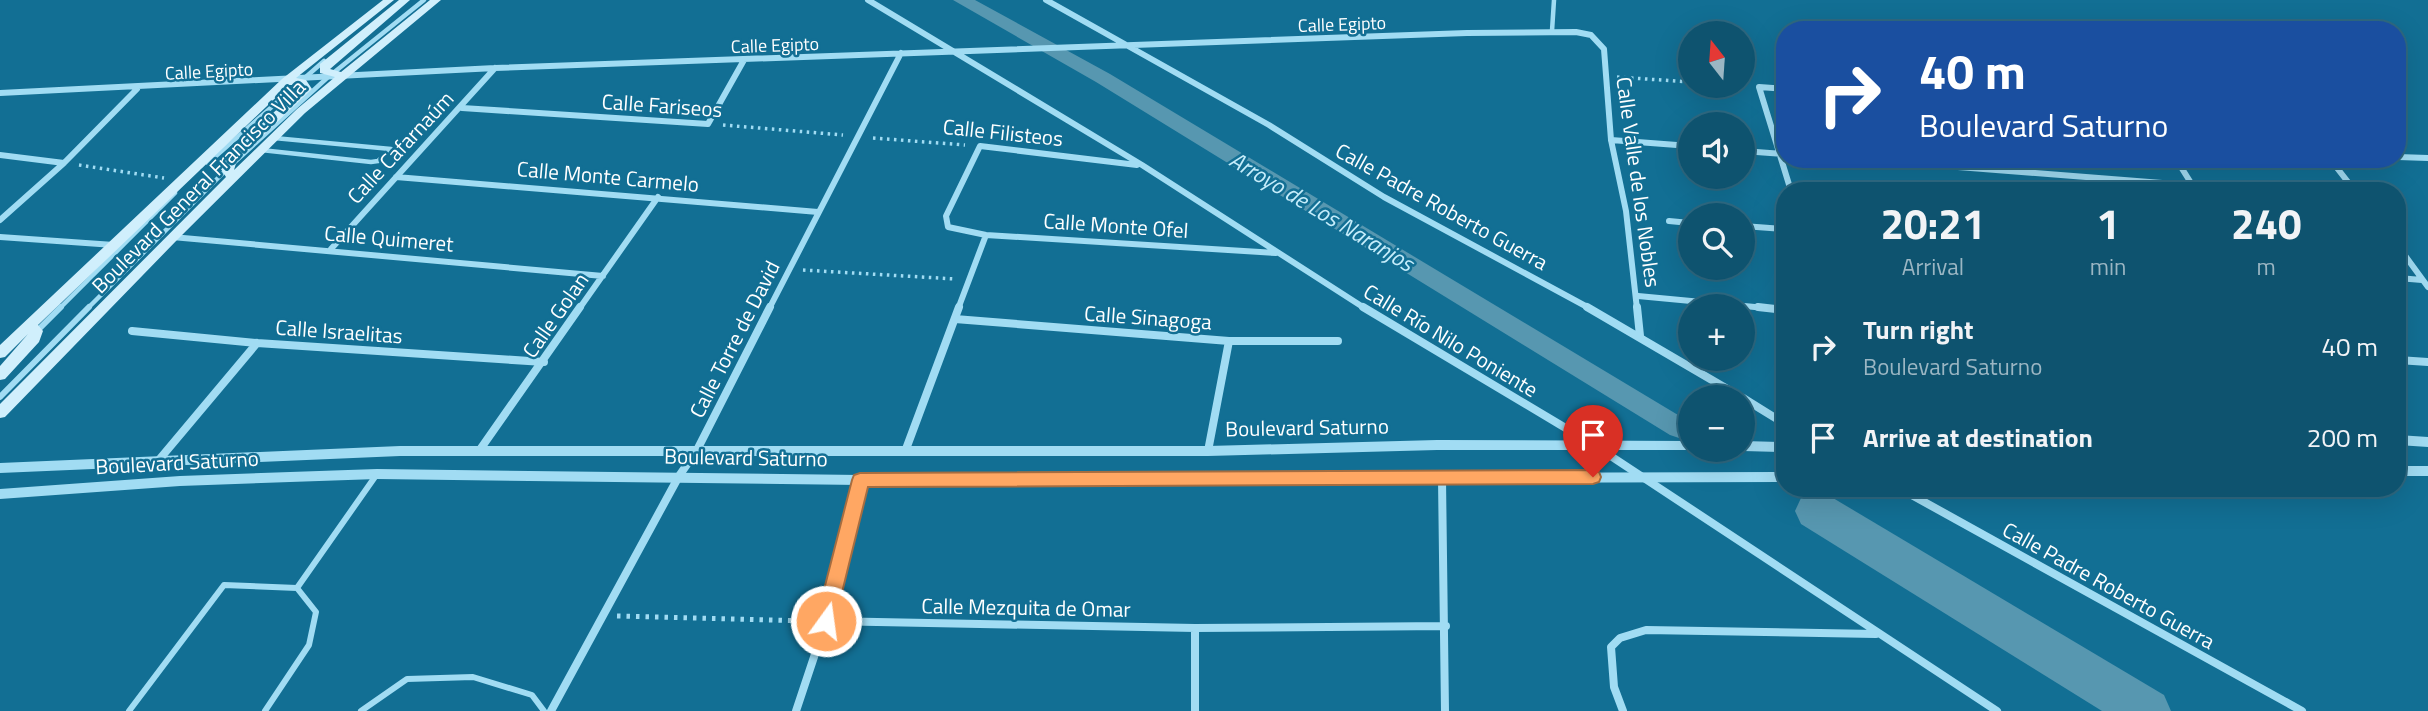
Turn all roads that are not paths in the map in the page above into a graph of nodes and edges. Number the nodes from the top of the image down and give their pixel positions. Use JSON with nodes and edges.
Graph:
{"nodes":[{"id":1,"x":389,"y":0,"type":"edge"},
{"id":2,"x":403,"y":0,"type":"edge"},
{"id":3,"x":424,"y":0,"type":"edge"},
{"id":4,"x":436,"y":0,"type":"edge"},
{"id":5,"x":868,"y":0,"type":"edge"},
{"id":6,"x":1045,"y":0,"type":"edge"},
{"id":7,"x":1554,"y":0,"type":"edge"},
{"id":8,"x":1552,"y":31,"type":"junction"},
{"id":9,"x":1126,"y":46,"type":"junction"},
{"id":10,"x":953,"y":51,"type":"junction"},
{"id":11,"x":901,"y":53,"type":"junction"},
{"id":12,"x":744,"y":60,"type":"junction"},
{"id":13,"x":495,"y":68,"type":"junction"},
{"id":14,"x":334,"y":76,"type":"junction"},
{"id":15,"x":295,"y":81,"type":"junction"},
{"id":16,"x":138,"y":88,"type":"junction"},
{"id":17,"x":1776,"y":88,"type":"edge"},
{"id":18,"x":0,"y":93,"type":"edge"},
{"id":19,"x":462,"y":108,"type":"junction"},
{"id":20,"x":1776,"y":137,"type":"edge"},
{"id":21,"x":274,"y":138,"type":"junction"},
{"id":22,"x":1611,"y":140,"type":"junction"},
{"id":23,"x":1678,"y":145,"type":"edge"},
{"id":24,"x":261,"y":150,"type":"junction"},
{"id":25,"x":1755,"y":151,"type":"edge"},
{"id":26,"x":1776,"y":153,"type":"edge"},
{"id":27,"x":0,"y":155,"type":"edge"},
{"id":28,"x":2406,"y":157,"type":"edge"},
{"id":29,"x":2428,"y":158,"type":"edge"},
{"id":30,"x":64,"y":163,"type":"junction"},
{"id":31,"x":1142,"y":165,"type":"junction"},
{"id":32,"x":1961,"y":168,"type":"edge"},
{"id":33,"x":2337,"y":168,"type":"edge"},
{"id":34,"x":230,"y":173,"type":"junction"},
{"id":35,"x":396,"y":177,"type":"junction"},
{"id":36,"x":2124,"y":182,"type":"edge"},
{"id":37,"x":2348,"y":182,"type":"edge"},
{"id":38,"x":658,"y":197,"type":"junction"},
{"id":39,"x":818,"y":212,"type":"junction"},
{"id":40,"x":0,"y":220,"type":"edge"},
{"id":41,"x":1669,"y":221,"type":"dead end"},
{"id":42,"x":1678,"y":222,"type":"edge"},
{"id":43,"x":1755,"y":227,"type":"edge"},
{"id":44,"x":1776,"y":228,"type":"edge"},
{"id":45,"x":953,"y":230,"type":"joint"},
{"id":46,"x":986,"y":235,"type":"junction"},
{"id":47,"x":0,"y":237,"type":"edge"},
{"id":48,"x":172,"y":237,"type":"junction"},
{"id":49,"x":114,"y":245,"type":"junction"},
{"id":50,"x":331,"y":249,"type":"junction"},
{"id":51,"x":1276,"y":253,"type":"junction"},
{"id":52,"x":2406,"y":257,"type":"edge"},
{"id":53,"x":603,"y":276,"type":"junction"},
{"id":54,"x":2406,"y":279,"type":"edge"},
{"id":55,"x":2422,"y":280,"type":"junction"},
{"id":56,"x":2428,"y":287,"type":"edge"},
{"id":57,"x":1638,"y":296,"type":"junction"},
{"id":58,"x":1776,"y":309,"type":"edge"},
{"id":59,"x":955,"y":320,"type":"junction"},
{"id":60,"x":33,"y":329,"type":"junction"},
{"id":61,"x":132,"y":331,"type":"dead end"},
{"id":62,"x":1640,"y":336,"type":"junction"},
{"id":63,"x":1229,"y":341,"type":"junction"},
{"id":64,"x":1338,"y":341,"type":"dead end"},
{"id":65,"x":257,"y":343,"type":"junction"},
{"id":66,"x":0,"y":353,"type":"edge"},
{"id":67,"x":2406,"y":361,"type":"edge"},
{"id":68,"x":544,"y":362,"type":"junction"},
{"id":69,"x":2428,"y":362,"type":"edge"},
{"id":70,"x":0,"y":366,"type":"edge"},
{"id":71,"x":0,"y":375,"type":"edge"},
{"id":72,"x":1721,"y":385,"type":"edge"},
{"id":73,"x":0,"y":397,"type":"edge"},
{"id":74,"x":1755,"y":406,"type":"edge"},
{"id":75,"x":0,"y":413,"type":"edge"},
{"id":76,"x":1776,"y":419,"type":"edge"},
{"id":77,"x":2406,"y":441,"type":"edge"},
{"id":78,"x":2428,"y":442,"type":"edge"},
{"id":79,"x":1594,"y":445,"type":"junction"},
{"id":80,"x":1678,"y":446,"type":"edge"},
{"id":81,"x":1755,"y":446,"type":"edge"},
{"id":82,"x":1776,"y":446,"type":"edge"},
{"id":83,"x":906,"y":449,"type":"junction"},
{"id":84,"x":697,"y":450,"type":"junction"},
{"id":85,"x":479,"y":451,"type":"junction"},
{"id":86,"x":1208,"y":451,"type":"junction"},
{"id":87,"x":158,"y":461,"type":"junction"},
{"id":88,"x":0,"y":468,"type":"edge"},
{"id":89,"x":2406,"y":471,"type":"edge"},
{"id":90,"x":2428,"y":471,"type":"edge"},
{"id":91,"x":377,"y":474,"type":"junction"},
{"id":92,"x":679,"y":476,"type":"junction"},
{"id":93,"x":1643,"y":476,"type":"junction"},
{"id":94,"x":1776,"y":477,"type":"edge"},
{"id":95,"x":860,"y":480,"type":"junction"},
{"id":96,"x":1443,"y":480,"type":"junction"},
{"id":97,"x":0,"y":494,"type":"edge"},
{"id":98,"x":1915,"y":497,"type":"edge"},
{"id":99,"x":297,"y":588,"type":"junction"},
{"id":100,"x":826,"y":621,"type":"junction"},
{"id":101,"x":1446,"y":626,"type":"junction"},
{"id":102,"x":1195,"y":628,"type":"junction"},
{"id":103,"x":1877,"y":635,"type":"junction"},
{"id":104,"x":129,"y":711,"type":"edge"},
{"id":105,"x":265,"y":711,"type":"edge"},
{"id":106,"x":360,"y":711,"type":"edge"},
{"id":107,"x":544,"y":711,"type":"edge"},
{"id":108,"x":551,"y":711,"type":"edge"},
{"id":109,"x":796,"y":711,"type":"edge"},
{"id":110,"x":1195,"y":711,"type":"edge"},
{"id":111,"x":1445,"y":711,"type":"edge"},
{"id":112,"x":1623,"y":711,"type":"edge"},
{"id":113,"x":1997,"y":711,"type":"edge"},
{"id":114,"x":2302,"y":711,"type":"edge"}],
"edges":[{"from":1,"to":15,"type":"main road","name":"Boulevard General Francisco Villa"},
{"from":2,"to":14,"type":"main road"},
{"from":2,"to":15,"type":"lane"},
{"from":3,"to":14,"type":"lane"},
{"from":4,"to":14,"type":"main road","name":"Boulevard General Francisco Villa"},
{"from":5,"to":10,"type":"street","name":"Calle Río Nilo Poniente"},
{"from":6,"to":9,"type":"street","name":"Calle Padre Roberto Guerra"},
{"from":7,"to":8,"type":"lane"},
{"from":8,"to":9,"type":"street","name":"Calle Egipto"},
{"from":8,"to":22,"type":"street","name":"Calle Valle de los Nobles"},
{"from":9,"to":10,"type":"street","name":"Calle Egipto"},
{"from":9,"to":62,"type":"street","name":"Calle Padre Roberto Guerra"},
{"from":10,"to":11,"type":"street","name":"Calle Egipto"},
{"from":10,"to":31,"type":"street","name":"Calle Río Nilo Poniente"},
{"from":11,"to":12,"type":"street","name":"Calle Egipto"},
{"from":11,"to":39,"type":"street","name":"Calle Torre de David"},
{"from":12,"to":13,"type":"street","name":"Calle Egipto"},
{"from":12,"to":19,"type":"street","name":"Calle Fariseos"},
{"from":13,"to":14,"type":"street","name":"Calle Egipto"},
{"from":13,"to":19,"type":"street","name":"Calle Cafarnaúm"},
{"from":14,"to":15,"type":"street","name":"Calle Egipto"},
{"from":14,"to":21,"type":"main road","name":"Boulevard General Francisco Villa"},
{"from":14,"to":34,"type":"lane"},
{"from":15,"to":16,"type":"street","name":"Calle Egipto"},
{"from":15,"to":34,"type":"main road"},
{"from":15,"to":49,"type":"main road","name":"Boulevard General Francisco Villa"},
{"from":15,"to":60,"type":"lane"},
{"from":16,"to":18,"type":"street","name":"Calle Egipto"},
{"from":16,"to":30,"type":"street"},
{"from":17,"to":20,"type":"street"},
{"from":19,"to":35,"type":"street","name":"Calle Cafarnaúm"},
{"from":21,"to":24,"type":"main road","name":"Boulevard General Francisco Villa"},
{"from":21,"to":24,"type":"lane"},
{"from":22,"to":23,"type":"street"},
{"from":22,"to":57,"type":"street","name":"Calle Valle de los Nobles"},
{"from":24,"to":34,"type":"main road","name":"Boulevard General Francisco Villa"},
{"from":25,"to":26,"type":"street"},
{"from":27,"to":30,"type":"street"},
{"from":28,"to":29,"type":"street"},
{"from":30,"to":40,"type":"street"},
{"from":31,"to":45,"type":"street","name":"Calle Filisteos"},
{"from":31,"to":51,"type":"street","name":"Calle Río Nilo Poniente"},
{"from":32,"to":36,"type":"street"},
{"from":33,"to":37,"type":"street"},
{"from":34,"to":48,"type":"main road","name":"Boulevard General Francisco Villa"},
{"from":34,"to":73,"type":"lane"},
{"from":35,"to":38,"type":"street","name":"Calle Monte Carmelo"},
{"from":35,"to":50,"type":"street","name":"Calle Cafarnaúm"},
{"from":38,"to":39,"type":"street","name":"Calle Monte Carmelo"},
{"from":38,"to":53,"type":"street","name":"Calle Golan"},
{"from":39,"to":84,"type":"street","name":"Calle Torre de David"},
{"from":41,"to":42,"type":"street"},
{"from":43,"to":44,"type":"street"},
{"from":45,"to":46,"type":"street","name":"Calle Monte Ofel"},
{"from":46,"to":51,"type":"street","name":"Calle Monte Ofel"},
{"from":46,"to":59,"type":"street"},
{"from":47,"to":49,"type":"street"},
{"from":48,"to":50,"type":"street","name":"Calle Quimeret"},
{"from":48,"to":75,"type":"main road","name":"Boulevard General Francisco Villa"},
{"from":49,"to":60,"type":"main road","name":"Boulevard General Francisco Villa"},
{"from":50,"to":53,"type":"street","name":"Calle Quimeret"},
{"from":51,"to":79,"type":"street","name":"Calle Río Nilo Poniente"},
{"from":52,"to":55,"type":"street"},
{"from":53,"to":68,"type":"street","name":"Calle Golan"},
{"from":54,"to":55,"type":"street"},
{"from":55,"to":56,"type":"street"},
{"from":57,"to":58,"type":"street"},
{"from":57,"to":62,"type":"street","name":"Calle Valle de los Nobles"},
{"from":59,"to":63,"type":"street","name":"Calle Sinagoga"},
{"from":59,"to":83,"type":"street"},
{"from":60,"to":66,"type":"main road","name":"Boulevard General Francisco Villa"},
{"from":60,"to":70,"type":"lane"},
{"from":60,"to":71,"type":"main road"},
{"from":61,"to":65,"type":"street","name":"Calle Israelitas"},
{"from":62,"to":72,"type":"street","name":"Calle Padre Roberto Guerra"},
{"from":63,"to":64,"type":"street","name":"Calle Sinagoga"},
{"from":63,"to":86,"type":"street"},
{"from":65,"to":68,"type":"street","name":"Calle Israelitas"},
{"from":65,"to":87,"type":"street"},
{"from":67,"to":69,"type":"street"},
{"from":68,"to":85,"type":"street","name":"Calle Golan"},
{"from":74,"to":76,"type":"street","name":"Calle Padre Roberto Guerra"},
{"from":77,"to":78,"type":"street"},
{"from":79,"to":80,"type":"street","name":"Boulevard Saturno"},
{"from":79,"to":86,"type":"street","name":"Boulevard Saturno"},
{"from":79,"to":93,"type":"street","name":"Calle Río Nilo Poniente"},
{"from":81,"to":82,"type":"street"},
{"from":83,"to":84,"type":"street","name":"Boulevard Saturno"},
{"from":83,"to":86,"type":"street","name":"Boulevard Saturno"},
{"from":84,"to":85,"type":"street","name":"Boulevard Saturno"},
{"from":84,"to":92,"type":"street","name":"Calle Torre de David"},
{"from":85,"to":87,"type":"street","name":"Boulevard Saturno"},
{"from":87,"to":88,"type":"street","name":"Boulevard Saturno"},
{"from":89,"to":90,"type":"street"},
{"from":91,"to":92,"type":"street","name":"Boulevard Saturno"},
{"from":91,"to":97,"type":"street","name":"Boulevard Saturno"},
{"from":91,"to":99,"type":"lane"},
{"from":92,"to":95,"type":"street","name":"Boulevard Saturno"},
{"from":92,"to":108,"type":"street","name":"Calle Torre de David"},
{"from":93,"to":94,"type":"street","name":"Boulevard Saturno"},
{"from":93,"to":96,"type":"street","name":"Boulevard Saturno"},
{"from":93,"to":103,"type":"street","name":"Calle Río Nilo Poniente"},
{"from":95,"to":96,"type":"street","name":"Boulevard Saturno"},
{"from":95,"to":100,"type":"street"},
{"from":96,"to":101,"type":"street"},
{"from":98,"to":114,"type":"street","name":"Calle Padre Roberto Guerra"},
{"from":99,"to":104,"type":"lane"},
{"from":99,"to":105,"type":"lane"},
{"from":100,"to":102,"type":"street","name":"Calle Mezquita de Omar"},
{"from":100,"to":109,"type":"street"},
{"from":101,"to":102,"type":"street","name":"Calle Mezquita de Omar"},
{"from":101,"to":111,"type":"street"},
{"from":102,"to":110,"type":"street"},
{"from":103,"to":112,"type":"street"},
{"from":103,"to":113,"type":"street","name":"Calle Río Nilo Poniente"},
{"from":106,"to":107,"type":"lane"}]}
